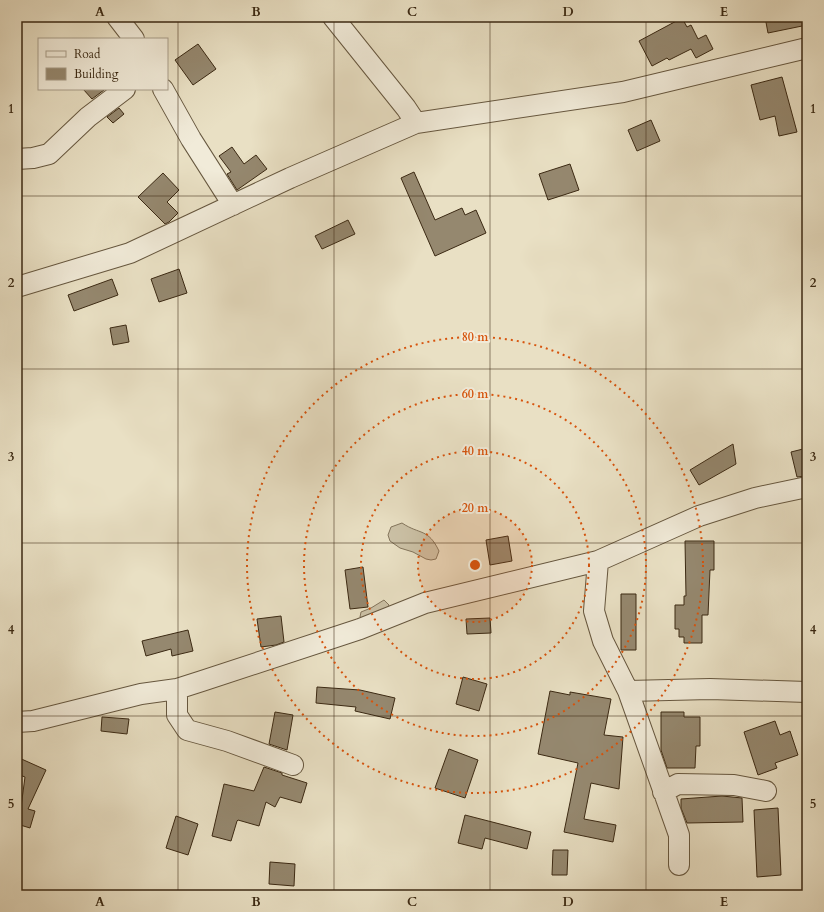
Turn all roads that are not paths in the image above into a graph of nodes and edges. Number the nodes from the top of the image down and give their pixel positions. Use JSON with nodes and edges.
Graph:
{"nodes":[{"id":1,"x":117,"y":17,"type":"edge"},
{"id":2,"x":333,"y":17,"type":"edge"},
{"id":3,"x":133,"y":38,"type":"edge"},
{"id":4,"x":807,"y":48,"type":"edge"},
{"id":5,"x":124,"y":90,"type":"edge"},
{"id":6,"x":164,"y":90,"type":"edge"},
{"id":7,"x":416,"y":123,"type":"junction"},
{"id":8,"x":17,"y":159,"type":"edge"},
{"id":9,"x":233,"y":205,"type":"junction"},
{"id":10,"x":17,"y":287,"type":"edge"},
{"id":11,"x":807,"y":487,"type":"edge"},
{"id":12,"x":598,"y":561,"type":"junction"},
{"id":13,"x":177,"y":688,"type":"junction"},
{"id":14,"x":628,"y":691,"type":"junction"},
{"id":15,"x":807,"y":692,"type":"edge"},
{"id":16,"x":17,"y":722,"type":"edge"},
{"id":17,"x":293,"y":765,"type":"dead end"},
{"id":18,"x":766,"y":791,"type":"dead end"},
{"id":19,"x":664,"y":792,"type":"junction"},
{"id":20,"x":679,"y":865,"type":"dead end"}],
"edges":[{"from":1,"to":3,"type":"street"},
{"from":2,"to":7,"type":"street"},
{"from":4,"to":7,"type":"street"},
{"from":5,"to":8,"type":"street"},
{"from":6,"to":9,"type":"street"},
{"from":7,"to":9,"type":"street"},
{"from":9,"to":10,"type":"street"},
{"from":11,"to":12,"type":"street"},
{"from":12,"to":13,"type":"street"},
{"from":12,"to":14,"type":"street"},
{"from":13,"to":16,"type":"street"},
{"from":13,"to":17,"type":"street"},
{"from":14,"to":15,"type":"street"},
{"from":14,"to":19,"type":"street"},
{"from":18,"to":19,"type":"street"},
{"from":19,"to":20,"type":"street"}]}
